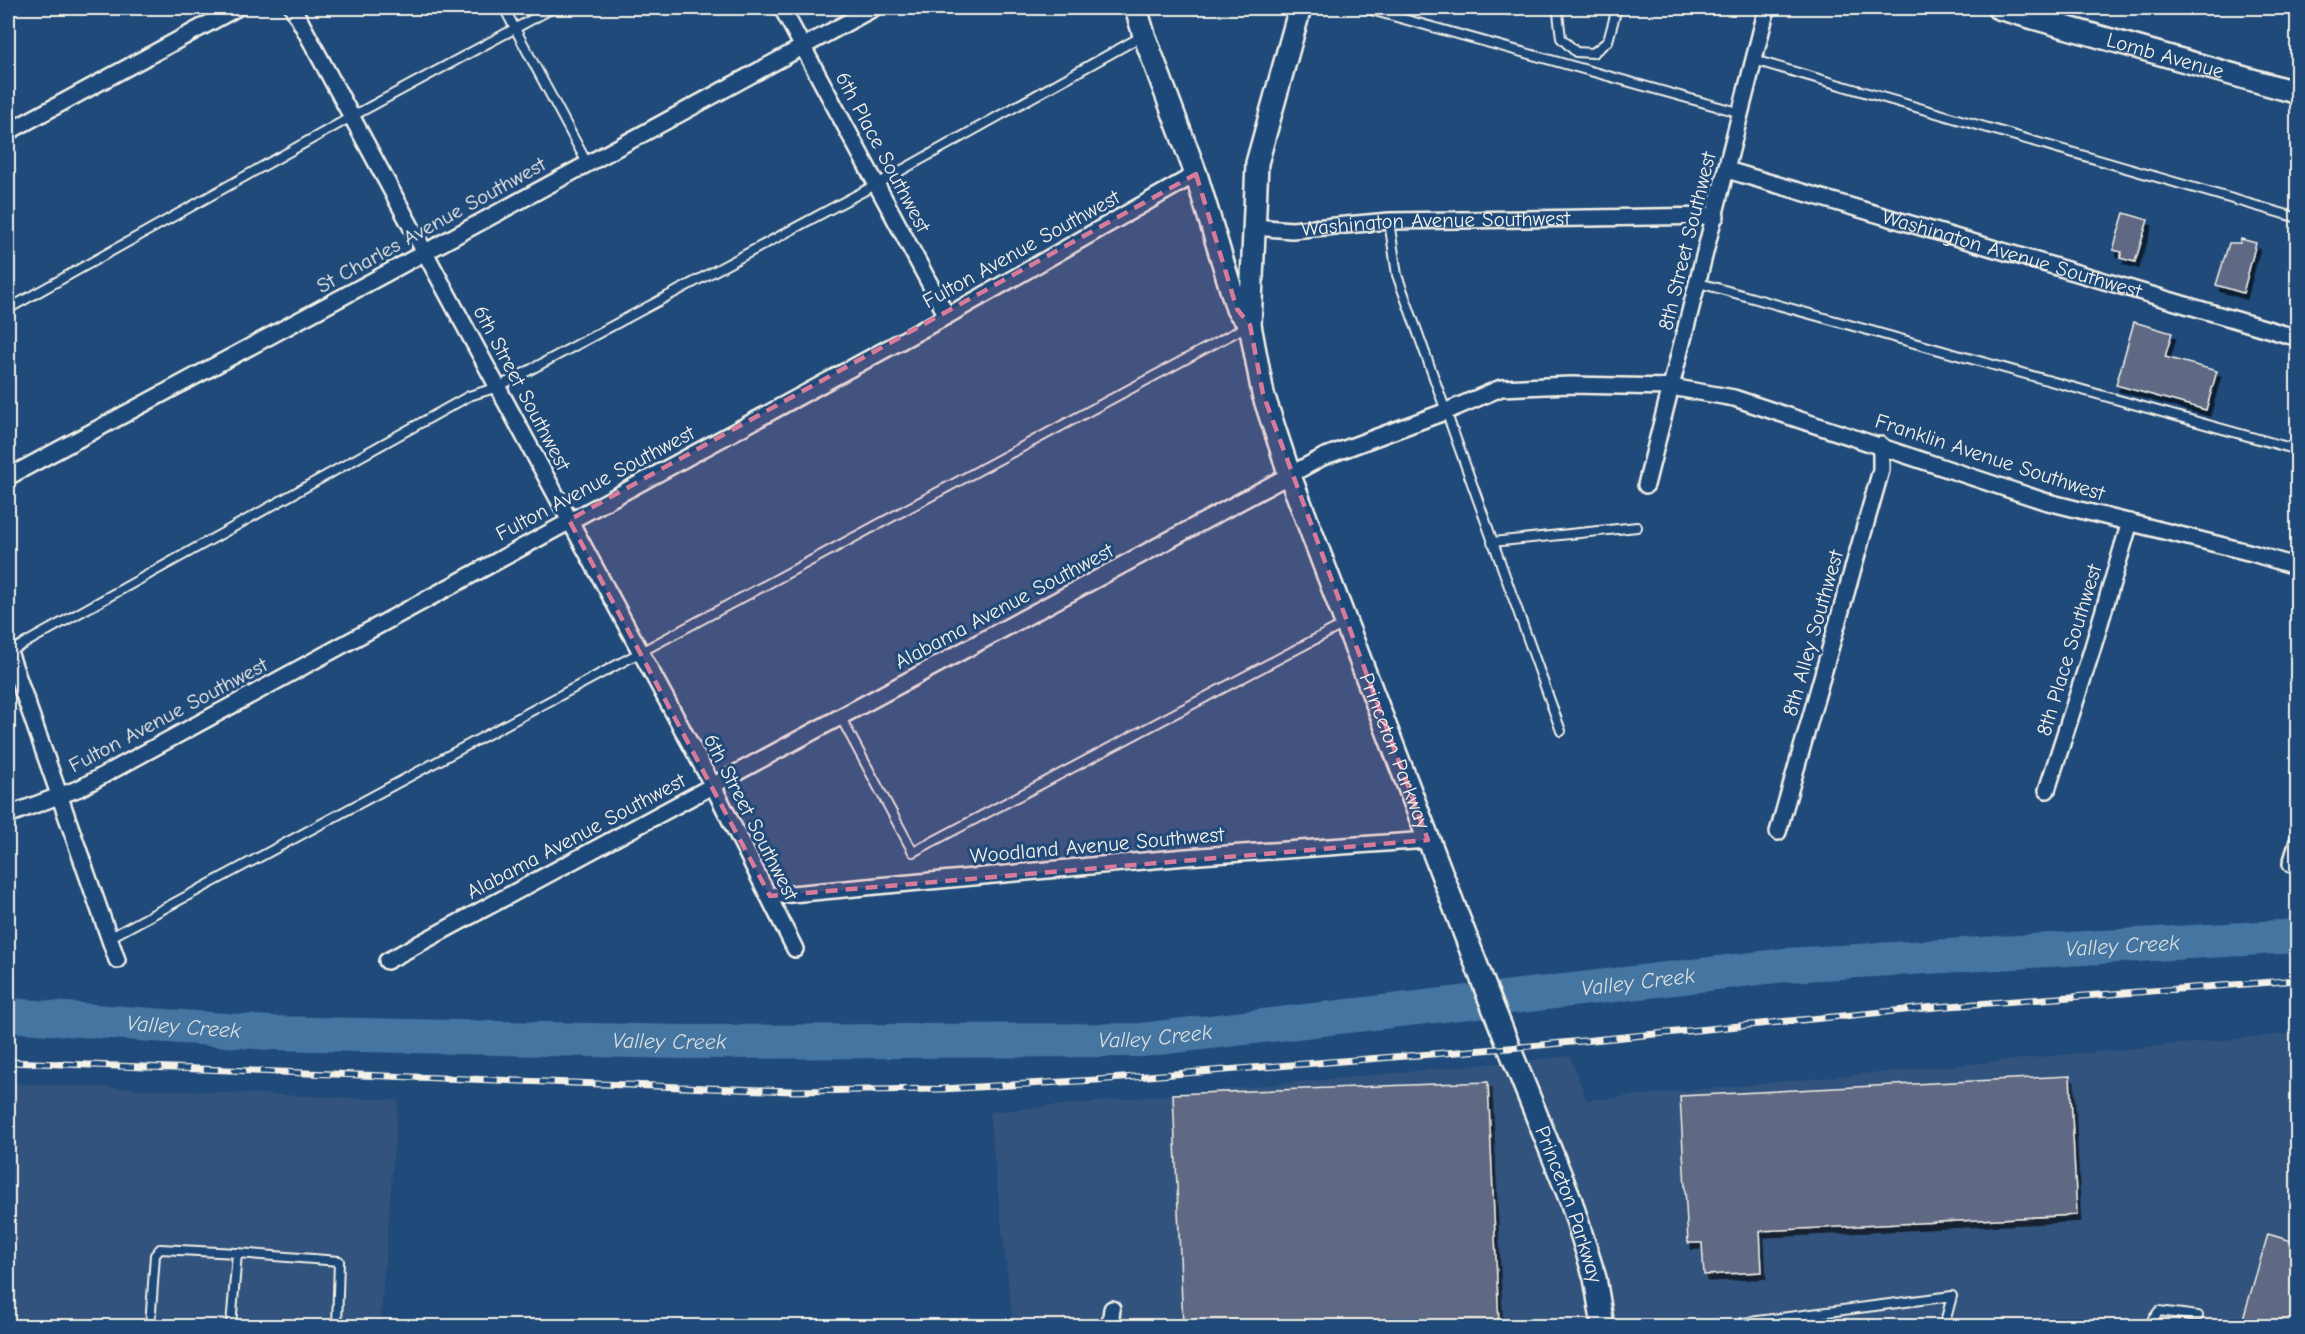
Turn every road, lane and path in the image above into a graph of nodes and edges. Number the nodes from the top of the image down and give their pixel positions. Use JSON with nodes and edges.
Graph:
{"nodes":[{"id":1,"x":237,"y":8,"type":"edge"},
{"id":2,"x":293,"y":8,"type":"edge"},
{"id":3,"x":504,"y":8,"type":"edge"},
{"id":4,"x":553,"y":8,"type":"edge"},
{"id":5,"x":782,"y":8,"type":"edge"},
{"id":6,"x":874,"y":8,"type":"edge"},
{"id":7,"x":1136,"y":8,"type":"edge"},
{"id":8,"x":1300,"y":8,"type":"edge"},
{"id":9,"x":1364,"y":8,"type":"edge"},
{"id":10,"x":1499,"y":8,"type":"edge"},
{"id":11,"x":1515,"y":8,"type":"edge"},
{"id":12,"x":1560,"y":8,"type":"edge"},
{"id":13,"x":1617,"y":8,"type":"edge"},
{"id":14,"x":1767,"y":8,"type":"edge"},
{"id":15,"x":1998,"y":8,"type":"edge"},
{"id":16,"x":1393,"y":11,"type":"edge"},
{"id":17,"x":515,"y":28,"type":"junction"},
{"id":18,"x":1144,"y":35,"type":"junction"},
{"id":19,"x":803,"y":46,"type":"junction"},
{"id":20,"x":1754,"y":60,"type":"junction"},
{"id":21,"x":2295,"y":91,"type":"edge"},
{"id":22,"x":1741,"y":113,"type":"junction"},
{"id":23,"x":351,"y":117,"type":"junction"},
{"id":24,"x":8,"y":132,"type":"edge"},
{"id":25,"x":587,"y":163,"type":"junction"},
{"id":26,"x":1727,"y":170,"type":"junction"},
{"id":27,"x":1196,"y":174,"type":"junction"},
{"id":28,"x":877,"y":184,"type":"junction"},
{"id":29,"x":1716,"y":216,"type":"junction"},
{"id":30,"x":2298,"y":218,"type":"edge"},
{"id":31,"x":1389,"y":221,"type":"junction"},
{"id":32,"x":1253,"y":227,"type":"junction"},
{"id":33,"x":425,"y":252,"type":"junction"},
{"id":34,"x":1699,"y":283,"type":"junction"},
{"id":35,"x":8,"y":309,"type":"edge"},
{"id":36,"x":947,"y":316,"type":"junction"},
{"id":37,"x":1250,"y":325,"type":"junction"},
{"id":38,"x":2298,"y":338,"type":"edge"},
{"id":39,"x":498,"y":387,"type":"junction"},
{"id":40,"x":1671,"y":387,"type":"junction"},
{"id":41,"x":1447,"y":411,"type":"junction"},
{"id":42,"x":1881,"y":445,"type":"junction"},
{"id":43,"x":2298,"y":450,"type":"edge"},
{"id":44,"x":1290,"y":476,"type":"junction"},
{"id":45,"x":8,"y":477,"type":"edge"},
{"id":46,"x":1646,"y":485,"type":"dead end"},
{"id":47,"x":569,"y":520,"type":"junction"},
{"id":48,"x":2130,"y":522,"type":"junction"},
{"id":49,"x":1637,"y":527,"type":"dead end"},
{"id":50,"x":1492,"y":542,"type":"junction"},
{"id":51,"x":2298,"y":567,"type":"edge"},
{"id":52,"x":1344,"y":624,"type":"junction"},
{"id":53,"x":641,"y":653,"type":"junction"},
{"id":54,"x":9,"y":659,"type":"edge"},
{"id":55,"x":841,"y":718,"type":"junction"},
{"id":56,"x":1561,"y":731,"type":"dead end"},
{"id":57,"x":713,"y":786,"type":"junction"},
{"id":58,"x":2047,"y":790,"type":"dead end"},
{"id":59,"x":60,"y":795,"type":"junction"},
{"id":60,"x":8,"y":815,"type":"edge"},
{"id":61,"x":1778,"y":832,"type":"dead end"},
{"id":62,"x":1428,"y":840,"type":"junction"},
{"id":63,"x":2298,"y":841,"type":"edge"},
{"id":64,"x":2291,"y":864,"type":"dead end"},
{"id":65,"x":770,"y":896,"type":"junction"},
{"id":66,"x":110,"y":938,"type":"junction"},
{"id":67,"x":795,"y":949,"type":"dead end"},
{"id":68,"x":117,"y":960,"type":"dead end"},
{"id":69,"x":387,"y":961,"type":"dead end"},
{"id":70,"x":237,"y":1253,"type":"junction"},
{"id":71,"x":1112,"y":1310,"type":"dead end"},
{"id":72,"x":2198,"y":1316,"type":"dead end"},
{"id":73,"x":150,"y":1326,"type":"edge"},
{"id":74,"x":231,"y":1326,"type":"edge"},
{"id":75,"x":337,"y":1326,"type":"edge"},
{"id":76,"x":1110,"y":1326,"type":"edge"},
{"id":77,"x":1603,"y":1326,"type":"edge"},
{"id":78,"x":1741,"y":1326,"type":"edge"},
{"id":79,"x":1944,"y":1326,"type":"edge"},
{"id":80,"x":2148,"y":1326,"type":"edge"}],
"edges":[{"from":1,"to":24,"type":"street"},
{"from":2,"to":23,"type":"street","name":"6th Street Southwest"},
{"from":3,"to":17,"type":"lane"},
{"from":4,"to":17,"type":"lane"},
{"from":5,"to":19,"type":"street","name":"6th Place Southwest"},
{"from":6,"to":19,"type":"street","name":"St Charles Avenue Southwest"},
{"from":7,"to":18,"type":"main road","name":"Princeton Parkway"},
{"from":8,"to":32,"type":"main road"},
{"from":9,"to":16,"type":"lane"},
{"from":10,"to":11,"type":"lane"},
{"from":12,"to":13,"type":"lane"},
{"from":14,"to":20,"type":"street","name":"8th Street Southwest"},
{"from":15,"to":21,"type":"main road","name":"Lomb Avenue"},
{"from":16,"to":22,"type":"lane"},
{"from":17,"to":23,"type":"lane"},
{"from":17,"to":25,"type":"lane"},
{"from":18,"to":27,"type":"main road","name":"Princeton Parkway"},
{"from":18,"to":28,"type":"lane"},
{"from":19,"to":25,"type":"street","name":"St Charles Avenue Southwest"},
{"from":19,"to":28,"type":"street","name":"6th Place Southwest"},
{"from":20,"to":22,"type":"street","name":"8th Street Southwest"},
{"from":20,"to":30,"type":"lane"},
{"from":22,"to":26,"type":"street","name":"8th Street Southwest"},
{"from":23,"to":33,"type":"street","name":"6th Street Southwest"},
{"from":23,"to":35,"type":"lane"},
{"from":25,"to":33,"type":"street","name":"St Charles Avenue Southwest"},
{"from":26,"to":29,"type":"street","name":"8th Street Southwest"},
{"from":26,"to":38,"type":"street","name":"Washington Avenue Southwest"},
{"from":27,"to":36,"type":"street","name":"Fulton Avenue Southwest"},
{"from":27,"to":37,"type":"main road","name":"Princeton Parkway"},
{"from":28,"to":36,"type":"street","name":"6th Place Southwest"},
{"from":28,"to":39,"type":"lane"},
{"from":29,"to":31,"type":"street","name":"Washington Avenue Southwest"},
{"from":29,"to":34,"type":"street","name":"8th Street Southwest"},
{"from":31,"to":32,"type":"street","name":"Washington Avenue Southwest"},
{"from":31,"to":41,"type":"lane"},
{"from":32,"to":37,"type":"main road"},
{"from":33,"to":39,"type":"street","name":"6th Street Southwest"},
{"from":33,"to":45,"type":"street","name":"St Charles Avenue Southwest"},
{"from":34,"to":40,"type":"street","name":"8th Street Southwest"},
{"from":34,"to":43,"type":"lane"},
{"from":36,"to":47,"type":"street","name":"Fulton Avenue Southwest"},
{"from":37,"to":44,"type":"main road","name":"Princeton Parkway"},
{"from":37,"to":53,"type":"lane"},
{"from":39,"to":47,"type":"street","name":"6th Street Southwest"},
{"from":39,"to":54,"type":"lane"},
{"from":40,"to":41,"type":"street","name":"Alabama Avenue Southwest"},
{"from":40,"to":42,"type":"street","name":"Franklin Avenue Southwest"},
{"from":40,"to":46,"type":"street","name":"8th Street Southwest"},
{"from":41,"to":44,"type":"street","name":"Alabama Avenue Southwest"},
{"from":41,"to":50,"type":"lane"},
{"from":42,"to":48,"type":"street","name":"Franklin Avenue Southwest"},
{"from":42,"to":61,"type":"street","name":"8th Alley Southwest"},
{"from":44,"to":52,"type":"main road","name":"Princeton Parkway"},
{"from":44,"to":55,"type":"street","name":"Alabama Avenue Southwest"},
{"from":47,"to":53,"type":"street","name":"6th Street Southwest"},
{"from":47,"to":59,"type":"street","name":"Fulton Avenue Southwest"},
{"from":48,"to":51,"type":"street","name":"Franklin Avenue Southwest"},
{"from":48,"to":58,"type":"street","name":"8th Place Southwest"},
{"from":49,"to":50,"type":"lane"},
{"from":50,"to":56,"type":"lane"},
{"from":52,"to":55,"type":"lane"},
{"from":52,"to":62,"type":"main road","name":"Princeton Parkway"},
{"from":53,"to":57,"type":"street","name":"6th Street Southwest"},
{"from":53,"to":66,"type":"lane"},
{"from":54,"to":59,"type":"street"},
{"from":55,"to":57,"type":"street","name":"Alabama Avenue Southwest"},
{"from":57,"to":65,"type":"street","name":"6th Street Southwest"},
{"from":57,"to":69,"type":"street","name":"Alabama Avenue Southwest"},
{"from":59,"to":60,"type":"street","name":"Fulton Avenue Southwest"},
{"from":59,"to":66,"type":"street"},
{"from":62,"to":65,"type":"street","name":"Woodland Avenue Southwest"},
{"from":62,"to":77,"type":"main road","name":"Princeton Parkway"},
{"from":63,"to":64,"type":"street"},
{"from":65,"to":67,"type":"street","name":"6th Street Southwest"},
{"from":66,"to":68,"type":"street"},
{"from":70,"to":73,"type":"lane"},
{"from":70,"to":74,"type":"lane"},
{"from":70,"to":75,"type":"lane"},
{"from":71,"to":76,"type":"street"},
{"from":72,"to":80,"type":"lane"},
{"from":78,"to":79,"type":"lane"}]}
